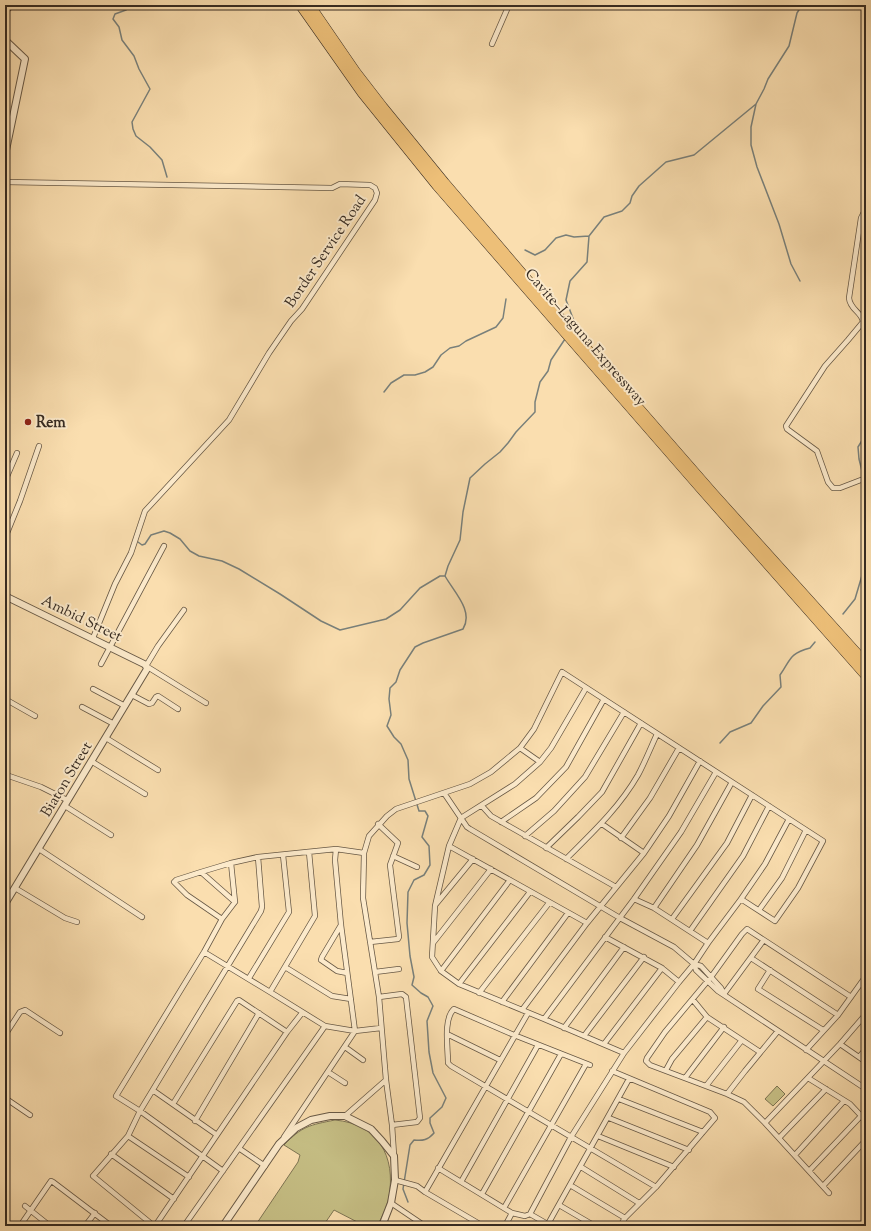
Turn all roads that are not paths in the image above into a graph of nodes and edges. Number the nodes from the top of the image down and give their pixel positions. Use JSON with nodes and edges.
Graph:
{"nodes":[{"id":1,"x":11,"y":5,"type":"edge"},
{"id":2,"x":300,"y":5,"type":"edge"},
{"id":3,"x":310,"y":5,"type":"edge"},
{"id":4,"x":509,"y":5,"type":"edge"},
{"id":5,"x":5,"y":11,"type":"edge"},
{"id":6,"x":5,"y":40,"type":"edge"},
{"id":7,"x":492,"y":44,"type":"dead end"},
{"id":8,"x":5,"y":155,"type":"edge"},
{"id":9,"x":5,"y":182,"type":"edge"},
{"id":10,"x":866,"y":209,"type":"edge"},
{"id":11,"x":561,"y":324,"type":"junction"},
{"id":12,"x":39,"y":446,"type":"dead end"},
{"id":13,"x":17,"y":453,"type":"dead end"},
{"id":14,"x":866,"y":478,"type":"edge"},
{"id":15,"x":5,"y":481,"type":"edge"},
{"id":16,"x":711,"y":495,"type":"junction"},
{"id":17,"x":5,"y":538,"type":"edge"},
{"id":18,"x":164,"y":546,"type":"dead end"},
{"id":19,"x":5,"y":596,"type":"edge"},
{"id":20,"x":184,"y":610,"type":"dead end"},
{"id":21,"x":93,"y":638,"type":"junction"},
{"id":22,"x":111,"y":647,"type":"junction"},
{"id":23,"x":866,"y":663,"type":"edge"},
{"id":24,"x":101,"y":664,"type":"dead end"},
{"id":25,"x":146,"y":666,"type":"junction"},
{"id":26,"x":866,"y":676,"type":"edge"},
{"id":27,"x":586,"y":688,"type":"junction"},
{"id":28,"x":93,"y":689,"type":"dead end"},
{"id":29,"x":132,"y":695,"type":"junction"},
{"id":30,"x":5,"y":699,"type":"edge"},
{"id":31,"x":604,"y":699,"type":"junction"},
{"id":32,"x":206,"y":703,"type":"dead end"},
{"id":33,"x":125,"y":706,"type":"junction"},
{"id":34,"x":82,"y":707,"type":"dead end"},
{"id":35,"x":178,"y":710,"type":"dead end"},
{"id":36,"x":624,"y":712,"type":"junction"},
{"id":37,"x":35,"y":716,"type":"dead end"},
{"id":38,"x":114,"y":724,"type":"junction"},
{"id":39,"x":642,"y":724,"type":"junction"},
{"id":40,"x":657,"y":734,"type":"junction"},
{"id":41,"x":106,"y":738,"type":"junction"},
{"id":42,"x":520,"y":748,"type":"junction"},
{"id":43,"x":679,"y":748,"type":"junction"},
{"id":44,"x":91,"y":760,"type":"junction"},
{"id":45,"x":700,"y":761,"type":"junction"},
{"id":46,"x":540,"y":762,"type":"junction"},
{"id":47,"x":158,"y":770,"type":"dead end"},
{"id":48,"x":716,"y":772,"type":"junction"},
{"id":49,"x":6,"y":775,"type":"edge"},
{"id":50,"x":732,"y":782,"type":"junction"},
{"id":51,"x":444,"y":793,"type":"junction"},
{"id":52,"x":144,"y":794,"type":"dead end"},
{"id":53,"x":752,"y":795,"type":"junction"},
{"id":54,"x":66,"y":803,"type":"junction"},
{"id":55,"x":482,"y":806,"type":"junction"},
{"id":56,"x":769,"y":806,"type":"junction"},
{"id":57,"x":461,"y":818,"type":"junction"},
{"id":58,"x":789,"y":819,"type":"junction"},
{"id":59,"x":501,"y":822,"type":"junction"},
{"id":60,"x":378,"y":824,"type":"junction"},
{"id":61,"x":602,"y":824,"type":"junction"},
{"id":62,"x":806,"y":830,"type":"junction"},
{"id":63,"x":111,"y":835,"type":"dead end"},
{"id":64,"x":525,"y":836,"type":"junction"},
{"id":65,"x":621,"y":838,"type":"junction"},
{"id":66,"x":449,"y":846,"type":"junction"},
{"id":67,"x":546,"y":848,"type":"junction"},
{"id":68,"x":39,"y":849,"type":"junction"},
{"id":69,"x":336,"y":849,"type":"junction"},
{"id":70,"x":309,"y":852,"type":"junction"},
{"id":71,"x":364,"y":853,"type":"junction"},
{"id":72,"x":644,"y":853,"type":"junction"},
{"id":73,"x":283,"y":855,"type":"junction"},
{"id":74,"x":393,"y":856,"type":"junction"},
{"id":75,"x":258,"y":858,"type":"junction"},
{"id":76,"x":473,"y":859,"type":"junction"},
{"id":77,"x":566,"y":859,"type":"junction"},
{"id":78,"x":231,"y":863,"type":"junction"},
{"id":79,"x":417,"y":866,"type":"dead end"},
{"id":80,"x":491,"y":869,"type":"junction"},
{"id":81,"x":201,"y":872,"type":"junction"},
{"id":82,"x":510,"y":880,"type":"junction"},
{"id":83,"x":616,"y":887,"type":"junction"},
{"id":84,"x":15,"y":888,"type":"junction"},
{"id":85,"x":530,"y":892,"type":"junction"},
{"id":86,"x":634,"y":899,"type":"junction"},
{"id":87,"x":741,"y":899,"type":"junction"},
{"id":88,"x":235,"y":902,"type":"junction"},
{"id":89,"x":549,"y":903,"type":"junction"},
{"id":90,"x":5,"y":904,"type":"edge"},
{"id":91,"x":435,"y":906,"type":"junction"},
{"id":92,"x":601,"y":906,"type":"junction"},
{"id":93,"x":654,"y":908,"type":"junction"},
{"id":94,"x":759,"y":910,"type":"junction"},
{"id":95,"x":568,"y":913,"type":"junction"},
{"id":96,"x":142,"y":917,"type":"dead end"},
{"id":97,"x":620,"y":918,"type":"junction"},
{"id":98,"x":222,"y":919,"type":"junction"},
{"id":99,"x":672,"y":919,"type":"junction"},
{"id":100,"x":77,"y":922,"type":"dead end"},
{"id":101,"x":587,"y":923,"type":"junction"},
{"id":102,"x":341,"y":925,"type":"junction"},
{"id":103,"x":690,"y":931,"type":"junction"},
{"id":104,"x":606,"y":937,"type":"junction"},
{"id":105,"x":764,"y":941,"type":"junction"},
{"id":106,"x":370,"y":942,"type":"junction"},
{"id":107,"x":433,"y":943,"type":"junction"},
{"id":108,"x":708,"y":943,"type":"junction"},
{"id":109,"x":624,"y":947,"type":"junction"},
{"id":110,"x":204,"y":952,"type":"junction"},
{"id":111,"x":644,"y":958,"type":"junction"},
{"id":112,"x":751,"y":958,"type":"junction"},
{"id":113,"x":694,"y":964,"type":"junction"},
{"id":114,"x":228,"y":965,"type":"junction"},
{"id":115,"x":285,"y":967,"type":"junction"},
{"id":116,"x":662,"y":968,"type":"junction"},
{"id":117,"x":399,"y":969,"type":"dead end"},
{"id":118,"x":770,"y":970,"type":"junction"},
{"id":119,"x":441,"y":971,"type":"junction"},
{"id":120,"x":375,"y":972,"type":"junction"},
{"id":121,"x":347,"y":973,"type":"junction"},
{"id":122,"x":866,"y":976,"type":"edge"},
{"id":123,"x":249,"y":978,"type":"junction"},
{"id":124,"x":710,"y":979,"type":"junction"},
{"id":125,"x":679,"y":982,"type":"junction"},
{"id":126,"x":459,"y":984,"type":"junction"},
{"id":127,"x":270,"y":992,"type":"junction"},
{"id":128,"x":479,"y":992,"type":"junction"},
{"id":129,"x":724,"y":994,"type":"junction"},
{"id":130,"x":379,"y":997,"type":"junction"},
{"id":131,"x":851,"y":997,"type":"junction"},
{"id":132,"x":351,"y":999,"type":"junction"},
{"id":133,"x":693,"y":1000,"type":"junction"},
{"id":134,"x":502,"y":1002,"type":"junction"},
{"id":135,"x":522,"y":1010,"type":"junction"},
{"id":136,"x":259,"y":1013,"type":"junction"},
{"id":137,"x":302,"y":1013,"type":"junction"},
{"id":138,"x":528,"y":1013,"type":"junction"},
{"id":139,"x":838,"y":1014,"type":"junction"},
{"id":140,"x":866,"y":1014,"type":"edge"},
{"id":141,"x":707,"y":1017,"type":"junction"},
{"id":142,"x":544,"y":1020,"type":"junction"},
{"id":143,"x":325,"y":1026,"type":"junction"},
{"id":144,"x":724,"y":1027,"type":"junction"},
{"id":145,"x":381,"y":1028,"type":"junction"},
{"id":146,"x":564,"y":1028,"type":"junction"},
{"id":147,"x":824,"y":1030,"type":"junction"},
{"id":148,"x":355,"y":1031,"type":"junction"},
{"id":149,"x":778,"y":1031,"type":"junction"},
{"id":150,"x":287,"y":1032,"type":"junction"},
{"id":151,"x":60,"y":1033,"type":"dead end"},
{"id":152,"x":447,"y":1034,"type":"junction"},
{"id":153,"x":5,"y":1035,"type":"edge"},
{"id":154,"x":514,"y":1035,"type":"junction"},
{"id":155,"x":584,"y":1036,"type":"junction"},
{"id":156,"x":742,"y":1040,"type":"junction"},
{"id":157,"x":604,"y":1044,"type":"junction"},
{"id":158,"x":840,"y":1044,"type":"junction"},
{"id":159,"x":538,"y":1045,"type":"junction"},
{"id":160,"x":345,"y":1047,"type":"junction"},
{"id":161,"x":866,"y":1049,"type":"edge"},
{"id":162,"x":806,"y":1050,"type":"junction"},
{"id":163,"x":760,"y":1052,"type":"junction"},
{"id":164,"x":624,"y":1053,"type":"junction"},
{"id":165,"x":561,"y":1054,"type":"junction"},
{"id":166,"x":859,"y":1057,"type":"junction"},
{"id":167,"x":363,"y":1060,"type":"dead end"},
{"id":168,"x":500,"y":1060,"type":"junction"},
{"id":169,"x":824,"y":1061,"type":"junction"},
{"id":170,"x":866,"y":1062,"type":"edge"},
{"id":171,"x":666,"y":1070,"type":"junction"},
{"id":172,"x":612,"y":1071,"type":"junction"},
{"id":173,"x":328,"y":1072,"type":"junction"},
{"id":174,"x":685,"y":1078,"type":"junction"},
{"id":175,"x":808,"y":1078,"type":"junction"},
{"id":176,"x":629,"y":1079,"type":"junction"},
{"id":177,"x":386,"y":1080,"type":"junction"},
{"id":178,"x":345,"y":1083,"type":"dead end"},
{"id":179,"x":485,"y":1086,"type":"junction"},
{"id":180,"x":706,"y":1086,"type":"junction"},
{"id":181,"x":826,"y":1089,"type":"junction"},
{"id":182,"x":866,"y":1090,"type":"edge"},
{"id":183,"x":154,"y":1091,"type":"junction"},
{"id":184,"x":727,"y":1094,"type":"junction"},
{"id":185,"x":5,"y":1098,"type":"edge"},
{"id":186,"x":508,"y":1099,"type":"junction"},
{"id":187,"x":619,"y":1099,"type":"junction"},
{"id":188,"x":844,"y":1101,"type":"junction"},
{"id":189,"x":173,"y":1104,"type":"junction"},
{"id":190,"x":140,"y":1111,"type":"junction"},
{"id":191,"x":529,"y":1111,"type":"junction"},
{"id":192,"x":30,"y":1115,"type":"dead end"},
{"id":193,"x":345,"y":1116,"type":"junction"},
{"id":194,"x":860,"y":1116,"type":"junction"},
{"id":195,"x":609,"y":1118,"type":"junction"},
{"id":196,"x":195,"y":1121,"type":"junction"},
{"id":197,"x":866,"y":1121,"type":"edge"},
{"id":198,"x":765,"y":1123,"type":"junction"},
{"id":199,"x":392,"y":1125,"type":"junction"},
{"id":200,"x":551,"y":1125,"type":"junction"},
{"id":201,"x":703,"y":1132,"type":"junction"},
{"id":202,"x":217,"y":1135,"type":"junction"},
{"id":203,"x":128,"y":1136,"type":"junction"},
{"id":204,"x":598,"y":1136,"type":"junction"},
{"id":205,"x":571,"y":1137,"type":"junction"},
{"id":206,"x":779,"y":1138,"type":"junction"},
{"id":207,"x":866,"y":1140,"type":"edge"},
{"id":208,"x":280,"y":1144,"type":"junction"},
{"id":209,"x":240,"y":1149,"type":"junction"},
{"id":210,"x":591,"y":1149,"type":"junction"},
{"id":211,"x":689,"y":1150,"type":"junction"},
{"id":212,"x":111,"y":1154,"type":"junction"},
{"id":213,"x":795,"y":1155,"type":"junction"},
{"id":214,"x":394,"y":1156,"type":"junction"},
{"id":215,"x":203,"y":1157,"type":"junction"},
{"id":216,"x":265,"y":1166,"type":"junction"},
{"id":217,"x":581,"y":1167,"type":"junction"},
{"id":218,"x":674,"y":1167,"type":"junction"},
{"id":219,"x":438,"y":1168,"type":"junction"},
{"id":220,"x":223,"y":1171,"type":"junction"},
{"id":221,"x":809,"y":1171,"type":"junction"},
{"id":222,"x":189,"y":1177,"type":"junction"},
{"id":223,"x":398,"y":1181,"type":"junction"},
{"id":224,"x":461,"y":1182,"type":"junction"},
{"id":225,"x":570,"y":1185,"type":"junction"},
{"id":226,"x":823,"y":1186,"type":"junction"},
{"id":227,"x":656,"y":1187,"type":"junction"},
{"id":228,"x":425,"y":1192,"type":"junction"},
{"id":229,"x":830,"y":1193,"type":"dead end"},
{"id":230,"x":482,"y":1194,"type":"junction"},
{"id":231,"x":174,"y":1199,"type":"junction"},
{"id":232,"x":391,"y":1203,"type":"junction"},
{"id":233,"x":639,"y":1203,"type":"junction"},
{"id":234,"x":559,"y":1205,"type":"junction"},
{"id":235,"x":25,"y":1206,"type":"dead end"},
{"id":236,"x":504,"y":1208,"type":"junction"},
{"id":237,"x":30,"y":1210,"type":"junction"},
{"id":238,"x":95,"y":1213,"type":"junction"},
{"id":239,"x":512,"y":1213,"type":"junction"},
{"id":240,"x":530,"y":1214,"type":"junction"},
{"id":241,"x":625,"y":1218,"type":"junction"},
{"id":242,"x":419,"y":1224,"type":"edge"},
{"id":243,"x":550,"y":1225,"type":"edge"},
{"id":244,"x":20,"y":1226,"type":"edge"},
{"id":245,"x":50,"y":1226,"type":"edge"},
{"id":246,"x":85,"y":1226,"type":"edge"},
{"id":247,"x":111,"y":1226,"type":"edge"},
{"id":248,"x":155,"y":1226,"type":"edge"},
{"id":249,"x":184,"y":1226,"type":"edge"},
{"id":250,"x":223,"y":1226,"type":"edge"},
{"id":251,"x":382,"y":1226,"type":"edge"},
{"id":252,"x":425,"y":1226,"type":"edge"},
{"id":253,"x":483,"y":1226,"type":"edge"},
{"id":254,"x":505,"y":1226,"type":"edge"},
{"id":255,"x":595,"y":1226,"type":"edge"},
{"id":256,"x":620,"y":1226,"type":"edge"}],
"edges":[{"from":1,"to":5,"type":"street"},
{"from":2,"to":11,"type":"highway","name":"Cavite–Laguna Expressway"},
{"from":3,"to":11,"type":"highway","name":"Cavite–Laguna Expressway"},
{"from":4,"to":7,"type":"street"},
{"from":6,"to":8,"type":"street"},
{"from":9,"to":21,"type":"street","name":"Border Service Road"},
{"from":10,"to":14,"type":"street"},
{"from":11,"to":16,"type":"highway","name":"Cavite–Laguna Expressway"},
{"from":12,"to":17,"type":"street"},
{"from":13,"to":15,"type":"street"},
{"from":16,"to":23,"type":"highway","name":"Cavite–Laguna Expressway"},
{"from":16,"to":26,"type":"highway","name":"Cavite–Laguna Expressway"},
{"from":18,"to":22,"type":"street"},
{"from":19,"to":21,"type":"street","name":"Ambid Street"},
{"from":20,"to":25,"type":"street"},
{"from":21,"to":22,"type":"street","name":"Ambid Street"},
{"from":22,"to":24,"type":"street"},
{"from":22,"to":25,"type":"street","name":"Ambid Street"},
{"from":25,"to":29,"type":"street","name":"Biaton Street"},
{"from":25,"to":32,"type":"street"},
{"from":27,"to":31,"type":"street"},
{"from":27,"to":42,"type":"street"},
{"from":27,"to":46,"type":"street"},
{"from":28,"to":33,"type":"street"},
{"from":29,"to":33,"type":"street","name":"Biaton Street"},
{"from":29,"to":35,"type":"street"},
{"from":30,"to":37,"type":"street"},
{"from":31,"to":36,"type":"street"},
{"from":31,"to":59,"type":"street"},
{"from":33,"to":38,"type":"street","name":"Biaton Street"},
{"from":34,"to":38,"type":"street"},
{"from":36,"to":39,"type":"street"},
{"from":36,"to":64,"type":"street"},
{"from":38,"to":41,"type":"street","name":"Biaton Street"},
{"from":39,"to":40,"type":"street"},
{"from":39,"to":67,"type":"street"},
{"from":40,"to":43,"type":"street"},
{"from":40,"to":61,"type":"street"},
{"from":41,"to":44,"type":"street","name":"Biaton Street"},
{"from":41,"to":47,"type":"street"},
{"from":42,"to":46,"type":"street"},
{"from":42,"to":51,"type":"street"},
{"from":43,"to":45,"type":"street"},
{"from":43,"to":65,"type":"street"},
{"from":44,"to":52,"type":"street"},
{"from":44,"to":54,"type":"street","name":"Biaton Street"},
{"from":45,"to":48,"type":"street"},
{"from":45,"to":72,"type":"street"},
{"from":46,"to":55,"type":"street"},
{"from":48,"to":50,"type":"street"},
{"from":48,"to":86,"type":"street"},
{"from":49,"to":54,"type":"street"},
{"from":50,"to":53,"type":"street"},
{"from":50,"to":93,"type":"street"},
{"from":51,"to":57,"type":"street"},
{"from":51,"to":60,"type":"street"},
{"from":53,"to":56,"type":"street"},
{"from":53,"to":99,"type":"street"},
{"from":54,"to":63,"type":"street"},
{"from":54,"to":68,"type":"street","name":"Biaton Street"},
{"from":55,"to":57,"type":"street"},
{"from":55,"to":59,"type":"street"},
{"from":56,"to":58,"type":"street"},
{"from":56,"to":103,"type":"street"},
{"from":57,"to":66,"type":"street"},
{"from":57,"to":92,"type":"street"},
{"from":58,"to":62,"type":"street"},
{"from":58,"to":87,"type":"street"},
{"from":59,"to":64,"type":"street"},
{"from":60,"to":71,"type":"street"},
{"from":60,"to":74,"type":"street"},
{"from":61,"to":65,"type":"street"},
{"from":61,"to":77,"type":"street"},
{"from":62,"to":94,"type":"street"},
{"from":62,"to":94,"type":"street"},
{"from":64,"to":67,"type":"street"},
{"from":65,"to":72,"type":"street"},
{"from":66,"to":76,"type":"street"},
{"from":66,"to":91,"type":"street"},
{"from":67,"to":77,"type":"street"},
{"from":68,"to":84,"type":"street","name":"Biaton Street"},
{"from":68,"to":96,"type":"street"},
{"from":69,"to":70,"type":"street"},
{"from":69,"to":71,"type":"street"},
{"from":69,"to":102,"type":"street"},
{"from":70,"to":73,"type":"street"},
{"from":70,"to":115,"type":"street"},
{"from":71,"to":106,"type":"street"},
{"from":72,"to":83,"type":"street"},
{"from":73,"to":75,"type":"street"},
{"from":73,"to":123,"type":"street"},
{"from":74,"to":79,"type":"street"},
{"from":74,"to":106,"type":"street"},
{"from":75,"to":78,"type":"street"},
{"from":75,"to":114,"type":"street"},
{"from":76,"to":80,"type":"street"},
{"from":76,"to":91,"type":"street"},
{"from":77,"to":83,"type":"street"},
{"from":78,"to":81,"type":"street"},
{"from":78,"to":88,"type":"street"},
{"from":80,"to":82,"type":"street"},
{"from":80,"to":107,"type":"street"},
{"from":81,"to":88,"type":"street"},
{"from":81,"to":98,"type":"street"},
{"from":82,"to":85,"type":"street"},
{"from":82,"to":119,"type":"street"},
{"from":83,"to":92,"type":"street"},
{"from":84,"to":90,"type":"street","name":"Biaton Street"},
{"from":84,"to":100,"type":"street"},
{"from":85,"to":89,"type":"street"},
{"from":85,"to":126,"type":"street"},
{"from":86,"to":93,"type":"street"},
{"from":86,"to":97,"type":"street"},
{"from":87,"to":94,"type":"street"},
{"from":87,"to":108,"type":"street"},
{"from":88,"to":98,"type":"street"},
{"from":89,"to":95,"type":"street"},
{"from":89,"to":128,"type":"street"},
{"from":91,"to":107,"type":"street"},
{"from":92,"to":97,"type":"street"},
{"from":92,"to":101,"type":"street"},
{"from":93,"to":99,"type":"street"},
{"from":95,"to":101,"type":"street"},
{"from":95,"to":134,"type":"street"},
{"from":97,"to":104,"type":"street"},
{"from":97,"to":113,"type":"street"},
{"from":98,"to":110,"type":"street"},
{"from":99,"to":103,"type":"street"},
{"from":101,"to":135,"type":"street"},
{"from":102,"to":121,"type":"street"},
{"from":102,"to":121,"type":"street"},
{"from":103,"to":108,"type":"street"},
{"from":104,"to":109,"type":"street"},
{"from":104,"to":142,"type":"street"},
{"from":105,"to":112,"type":"street"},
{"from":105,"to":124,"type":"street"},
{"from":105,"to":131,"type":"street"},
{"from":106,"to":120,"type":"street"},
{"from":107,"to":119,"type":"street"},
{"from":108,"to":113,"type":"street"},
{"from":109,"to":111,"type":"street"},
{"from":109,"to":146,"type":"street"},
{"from":110,"to":114,"type":"street"},
{"from":110,"to":190,"type":"street"},
{"from":111,"to":116,"type":"street"},
{"from":111,"to":155,"type":"street"},
{"from":112,"to":118,"type":"street"},
{"from":112,"to":129,"type":"street"},
{"from":113,"to":124,"type":"street"},
{"from":113,"to":125,"type":"street"},
{"from":114,"to":123,"type":"street"},
{"from":114,"to":183,"type":"street"},
{"from":115,"to":127,"type":"street"},
{"from":115,"to":132,"type":"street"},
{"from":116,"to":125,"type":"street"},
{"from":116,"to":157,"type":"street"},
{"from":117,"to":120,"type":"street"},
{"from":118,"to":139,"type":"street"},
{"from":118,"to":147,"type":"street"},
{"from":119,"to":126,"type":"street"},
{"from":120,"to":130,"type":"street"},
{"from":121,"to":132,"type":"street"},
{"from":122,"to":131,"type":"street"},
{"from":123,"to":127,"type":"street"},
{"from":124,"to":129,"type":"street"},
{"from":124,"to":133,"type":"street"},
{"from":125,"to":164,"type":"street"},
{"from":126,"to":128,"type":"street"},
{"from":127,"to":137,"type":"street"},
{"from":128,"to":134,"type":"street"},
{"from":129,"to":149,"type":"street"},
{"from":130,"to":145,"type":"street"},
{"from":130,"to":199,"type":"street"},
{"from":131,"to":139,"type":"street"},
{"from":132,"to":148,"type":"street"},
{"from":133,"to":141,"type":"street"},
{"from":133,"to":171,"type":"street"},
{"from":134,"to":135,"type":"street"},
{"from":135,"to":138,"type":"street"},
{"from":136,"to":150,"type":"street"},
{"from":136,"to":189,"type":"street"},
{"from":136,"to":196,"type":"street"},
{"from":137,"to":143,"type":"street"},
{"from":137,"to":150,"type":"street"},
{"from":138,"to":142,"type":"street"},
{"from":138,"to":154,"type":"street"},
{"from":139,"to":147,"type":"street"},
{"from":140,"to":158,"type":"street"},
{"from":141,"to":144,"type":"street"},
{"from":141,"to":171,"type":"street"},
{"from":142,"to":146,"type":"street"},
{"from":143,"to":148,"type":"street"},
{"from":143,"to":209,"type":"street"},
{"from":144,"to":156,"type":"street"},
{"from":144,"to":174,"type":"street"},
{"from":145,"to":148,"type":"street"},
{"from":145,"to":177,"type":"street"},
{"from":146,"to":155,"type":"street"},
{"from":147,"to":162,"type":"street"},
{"from":148,"to":160,"type":"street"},
{"from":149,"to":162,"type":"street"},
{"from":149,"to":163,"type":"street"},
{"from":150,"to":202,"type":"street"},
{"from":151,"to":153,"type":"street"},
{"from":152,"to":154,"type":"street"},
{"from":152,"to":168,"type":"street"},
{"from":152,"to":179,"type":"street"},
{"from":154,"to":159,"type":"street"},
{"from":154,"to":168,"type":"street"},
{"from":155,"to":157,"type":"street"},
{"from":156,"to":163,"type":"street"},
{"from":156,"to":180,"type":"street"},
{"from":157,"to":164,"type":"street"},
{"from":158,"to":166,"type":"street"},
{"from":158,"to":169,"type":"street"},
{"from":159,"to":165,"type":"street"},
{"from":159,"to":186,"type":"street"},
{"from":160,"to":167,"type":"street"},
{"from":160,"to":173,"type":"street"},
{"from":161,"to":166,"type":"street"},
{"from":162,"to":169,"type":"street"},
{"from":163,"to":184,"type":"street"},
{"from":164,"to":172,"type":"street"},
{"from":165,"to":191,"type":"street"},
{"from":165,"to":200,"type":"street"},
{"from":166,"to":170,"type":"street"},
{"from":168,"to":179,"type":"street"},
{"from":169,"to":175,"type":"street"},
{"from":169,"to":182,"type":"street"},
{"from":171,"to":174,"type":"street"},
{"from":172,"to":176,"type":"street"},
{"from":172,"to":205,"type":"street"},
{"from":173,"to":178,"type":"street"},
{"from":173,"to":208,"type":"street"},
{"from":174,"to":180,"type":"street"},
{"from":175,"to":181,"type":"street"},
{"from":175,"to":198,"type":"street"},
{"from":176,"to":187,"type":"street"},
{"from":176,"to":201,"type":"street"},
{"from":177,"to":193,"type":"street"},
{"from":177,"to":199,"type":"street"},
{"from":179,"to":186,"type":"street"},
{"from":179,"to":219,"type":"street"},
{"from":180,"to":184,"type":"street"},
{"from":181,"to":188,"type":"street"},
{"from":181,"to":206,"type":"street"},
{"from":183,"to":189,"type":"street"},
{"from":183,"to":190,"type":"street"},
{"from":184,"to":198,"type":"street"},
{"from":185,"to":192,"type":"street"},
{"from":186,"to":191,"type":"street"},
{"from":186,"to":224,"type":"street"},
{"from":187,"to":195,"type":"street"},
{"from":187,"to":201,"type":"street"},
{"from":188,"to":194,"type":"street"},
{"from":188,"to":213,"type":"street"},
{"from":189,"to":196,"type":"street"},
{"from":190,"to":203,"type":"street"},
{"from":190,"to":215,"type":"street"},
{"from":191,"to":200,"type":"street"},
{"from":191,"to":230,"type":"street"},
{"from":193,"to":208,"type":"street"},
{"from":193,"to":214,"type":"street"},
{"from":194,"to":197,"type":"street"},
{"from":194,"to":221,"type":"street"},
{"from":195,"to":204,"type":"street"},
{"from":195,"to":211,"type":"street"},
{"from":196,"to":202,"type":"street"},
{"from":198,"to":206,"type":"street"},
{"from":199,"to":214,"type":"street"},
{"from":200,"to":205,"type":"street"},
{"from":200,"to":236,"type":"street"},
{"from":201,"to":211,"type":"street"},
{"from":202,"to":215,"type":"street"},
{"from":203,"to":212,"type":"street"},
{"from":203,"to":222,"type":"street"},
{"from":204,"to":210,"type":"street"},
{"from":204,"to":218,"type":"street"},
{"from":205,"to":210,"type":"street"},
{"from":205,"to":240,"type":"street"},
{"from":206,"to":213,"type":"street"},
{"from":207,"to":226,"type":"street"},
{"from":208,"to":216,"type":"street"},
{"from":209,"to":216,"type":"street"},
{"from":209,"to":220,"type":"street"},
{"from":210,"to":217,"type":"street"},
{"from":210,"to":227,"type":"street"},
{"from":211,"to":218,"type":"street"},
{"from":212,"to":231,"type":"street"},
{"from":212,"to":248,"type":"street"},
{"from":213,"to":221,"type":"street"},
{"from":214,"to":223,"type":"street"},
{"from":215,"to":220,"type":"street"},
{"from":215,"to":222,"type":"street"},
{"from":216,"to":250,"type":"street"},
{"from":217,"to":225,"type":"street"},
{"from":217,"to":233,"type":"street"},
{"from":218,"to":227,"type":"street"},
{"from":219,"to":224,"type":"street"},
{"from":219,"to":228,"type":"street"},
{"from":220,"to":249,"type":"street"},
{"from":221,"to":226,"type":"street"},
{"from":222,"to":231,"type":"street"},
{"from":223,"to":228,"type":"street"},
{"from":223,"to":232,"type":"street"},
{"from":224,"to":230,"type":"street"},
{"from":225,"to":234,"type":"street"},
{"from":225,"to":241,"type":"street"},
{"from":226,"to":229,"type":"street"},
{"from":227,"to":233,"type":"street"},
{"from":228,"to":253,"type":"street"},
{"from":230,"to":236,"type":"street"},
{"from":231,"to":248,"type":"street"},
{"from":232,"to":242,"type":"street"},
{"from":232,"to":251,"type":"street"},
{"from":233,"to":241,"type":"street"},
{"from":234,"to":243,"type":"street"},
{"from":234,"to":255,"type":"street"},
{"from":235,"to":237,"type":"street"},
{"from":236,"to":239,"type":"street"},
{"from":237,"to":238,"type":"street"},
{"from":237,"to":244,"type":"street"},
{"from":237,"to":245,"type":"street"},
{"from":238,"to":246,"type":"street"},
{"from":238,"to":247,"type":"street"},
{"from":239,"to":240,"type":"street"},
{"from":239,"to":254,"type":"street"},
{"from":240,"to":243,"type":"street"},
{"from":241,"to":256,"type":"street"},
{"from":242,"to":252,"type":"street"}]}
